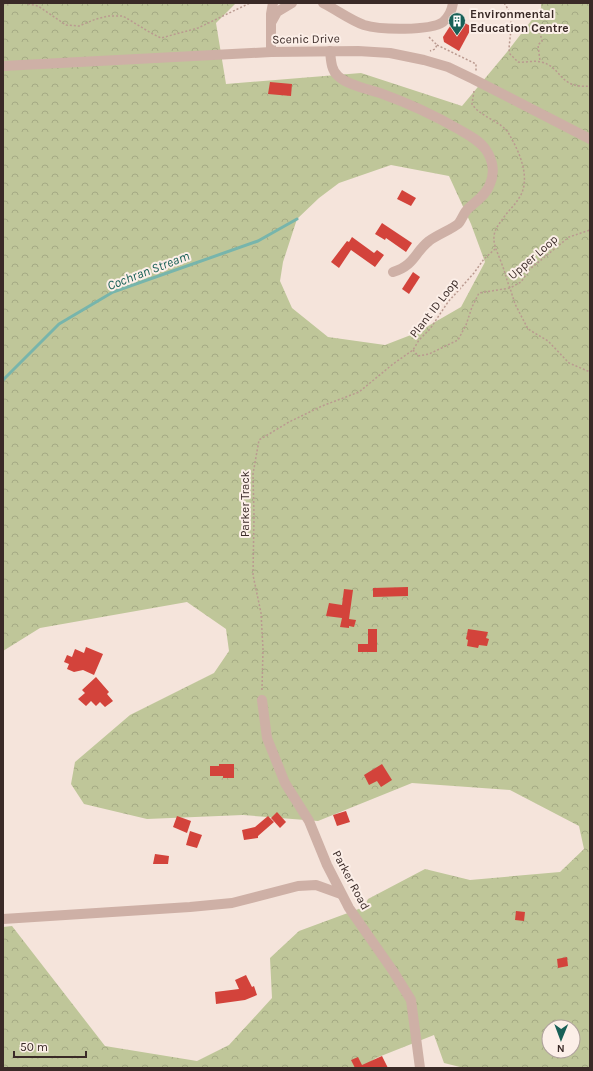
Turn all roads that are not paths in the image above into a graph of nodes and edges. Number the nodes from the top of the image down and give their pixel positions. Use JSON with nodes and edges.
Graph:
{"nodes":[{"id":1,"x":273,"y":3,"type":"edge"},
{"id":2,"x":292,"y":3,"type":"edge"},
{"id":3,"x":323,"y":3,"type":"edge"},
{"id":4,"x":342,"y":3,"type":"edge"},
{"id":5,"x":454,"y":3,"type":"edge"},
{"id":6,"x":350,"y":18,"type":"junction"},
{"id":7,"x":272,"y":23,"type":"junction"},
{"id":8,"x":330,"y":51,"type":"junction"},
{"id":9,"x":271,"y":52,"type":"junction"},
{"id":10,"x":3,"y":66,"type":"edge"},
{"id":11,"x":590,"y":139,"type":"edge"},
{"id":12,"x":393,"y":272,"type":"dead end"},
{"id":13,"x":262,"y":700,"type":"road end"},
{"id":14,"x":341,"y":894,"type":"junction"},
{"id":15,"x":3,"y":919,"type":"edge"},
{"id":16,"x":420,"y":1068,"type":"edge"}],
"edges":[{"from":1,"to":7,"type":"street"},
{"from":2,"to":7,"type":"street"},
{"from":3,"to":6,"type":"street"},
{"from":4,"to":6,"type":"street"},
{"from":5,"to":6,"type":"street"},
{"from":7,"to":9,"type":"street"},
{"from":8,"to":9,"type":"street","name":"Scenic Drive"},
{"from":8,"to":11,"type":"street","name":"Scenic Drive"},
{"from":8,"to":12,"type":"street"},
{"from":9,"to":10,"type":"street","name":"Scenic Drive"},
{"from":13,"to":14,"type":"street","name":"Parker Road"},
{"from":14,"to":15,"type":"street"},
{"from":14,"to":16,"type":"street","name":"Parker Road"}]}
